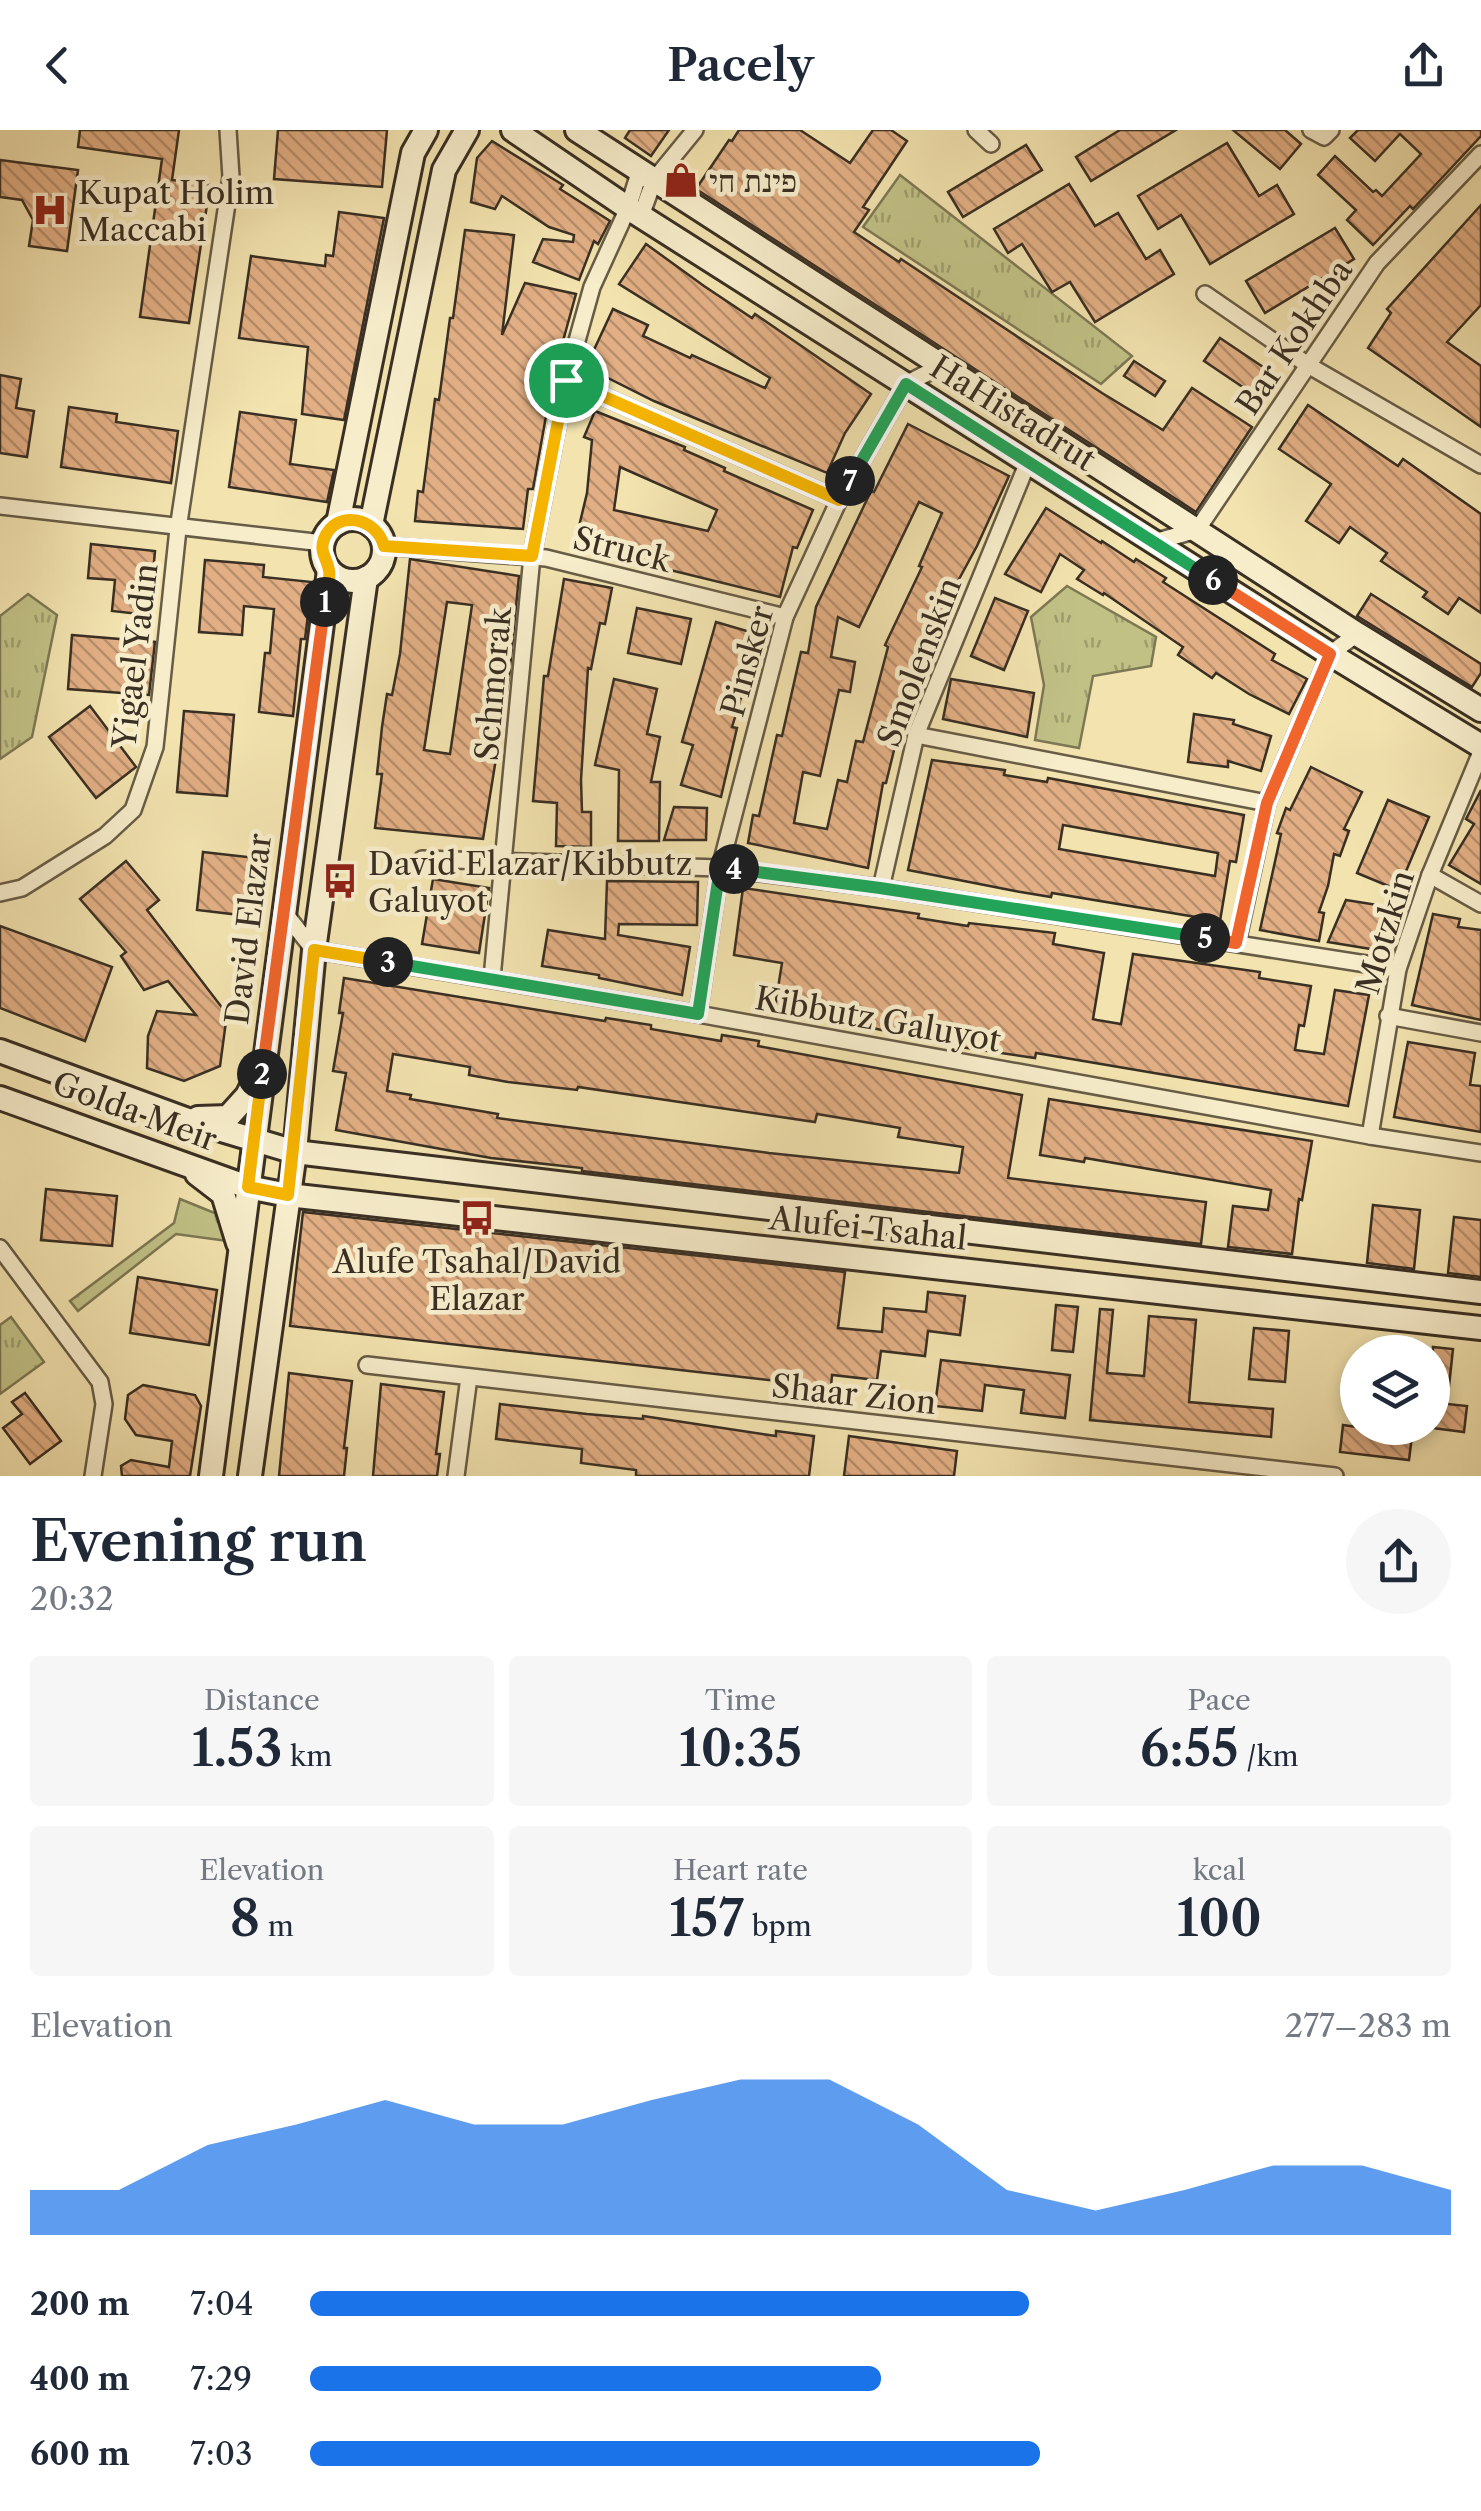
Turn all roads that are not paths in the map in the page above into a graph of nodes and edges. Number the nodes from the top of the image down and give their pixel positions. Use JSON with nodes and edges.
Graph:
{"nodes":[{"id":1,"x":228,"y":130,"type":"edge"},
{"id":2,"x":424,"y":130,"type":"edge"},
{"id":3,"x":467,"y":130,"type":"edge"},
{"id":4,"x":513,"y":130,"type":"edge"},
{"id":5,"x":578,"y":130,"type":"edge"},
{"id":6,"x":695,"y":130,"type":"edge"},
{"id":7,"x":976,"y":130,"type":"edge"},
{"id":8,"x":991,"y":144,"type":"dead end"},
{"id":9,"x":1481,"y":154,"type":"edge"},
{"id":10,"x":647,"y":175,"type":"junction"},
{"id":11,"x":634,"y":212,"type":"junction"},
{"id":12,"x":1205,"y":294,"type":"dead end"},
{"id":13,"x":1308,"y":365,"type":"junction"},
{"id":14,"x":941,"y":366,"type":"junction"},
{"id":15,"x":566,"y":380,"type":"junction"},
{"id":16,"x":906,"y":384,"type":"junction"},
{"id":17,"x":1028,"y":462,"type":"junction"},
{"id":18,"x":1481,"y":465,"type":"edge"},
{"id":19,"x":839,"y":500,"type":"junction"},
{"id":20,"x":0,"y":506,"type":"edge"},
{"id":21,"x":338,"y":523,"type":"junction"},
{"id":22,"x":371,"y":525,"type":"junction"},
{"id":23,"x":178,"y":528,"type":"junction"},
{"id":24,"x":1198,"y":530,"type":"junction"},
{"id":25,"x":1154,"y":542,"type":"junction"},
{"id":26,"x":323,"y":543,"type":"junction"},
{"id":27,"x":384,"y":546,"type":"junction"},
{"id":28,"x":532,"y":556,"type":"junction"},
{"id":29,"x":329,"y":570,"type":"junction"},
{"id":30,"x":366,"y":578,"type":"junction"},
{"id":31,"x":785,"y":617,"type":"junction"},
{"id":32,"x":1356,"y":634,"type":"junction"},
{"id":33,"x":1330,"y":654,"type":"junction"},
{"id":34,"x":1481,"y":710,"type":"edge"},
{"id":35,"x":916,"y":735,"type":"junction"},
{"id":36,"x":1481,"y":749,"type":"edge"},
{"id":37,"x":1267,"y":803,"type":"junction"},
{"id":38,"x":422,"y":859,"type":"dead end"},
{"id":39,"x":505,"y":863,"type":"junction"},
{"id":40,"x":720,"y":868,"type":"junction"},
{"id":41,"x":1430,"y":875,"type":"junction"},
{"id":42,"x":880,"y":888,"type":"junction"},
{"id":43,"x":0,"y":893,"type":"edge"},
{"id":44,"x":1481,"y":904,"type":"edge"},
{"id":45,"x":283,"y":911,"type":"junction"},
{"id":46,"x":1236,"y":943,"type":"junction"},
{"id":47,"x":314,"y":950,"type":"junction"},
{"id":48,"x":1398,"y":970,"type":"junction"},
{"id":49,"x":492,"y":978,"type":"junction"},
{"id":50,"x":698,"y":1014,"type":"junction"},
{"id":51,"x":1388,"y":1016,"type":"junction"},
{"id":52,"x":1481,"y":1034,"type":"edge"},
{"id":53,"x":0,"y":1051,"type":"edge"},
{"id":54,"x":264,"y":1061,"type":"junction"},
{"id":55,"x":0,"y":1098,"type":"edge"},
{"id":56,"x":185,"y":1118,"type":"junction"},
{"id":57,"x":1370,"y":1136,"type":"junction"},
{"id":58,"x":253,"y":1141,"type":"junction"},
{"id":59,"x":294,"y":1152,"type":"junction"},
{"id":60,"x":1481,"y":1153,"type":"edge"},
{"id":61,"x":179,"y":1160,"type":"junction"},
{"id":62,"x":248,"y":1187,"type":"junction"},
{"id":63,"x":288,"y":1195,"type":"junction"},
{"id":64,"x":0,"y":1248,"type":"edge"},
{"id":65,"x":240,"y":1250,"type":"junction"},
{"id":66,"x":1481,"y":1292,"type":"edge"},
{"id":67,"x":1481,"y":1328,"type":"edge"},
{"id":68,"x":367,"y":1365,"type":"dead end"},
{"id":69,"x":469,"y":1378,"type":"junction"},
{"id":70,"x":1296,"y":1474,"type":"edge"},
{"id":71,"x":93,"y":1476,"type":"edge"},
{"id":72,"x":211,"y":1476,"type":"edge"},
{"id":73,"x":250,"y":1476,"type":"edge"},
{"id":74,"x":456,"y":1476,"type":"edge"},
{"id":75,"x":1335,"y":1476,"type":"edge"}],
"edges":[{"from":1,"to":23,"type":"street","name":"Yigael Yadin"},
{"from":2,"to":21,"type":"street"},
{"from":3,"to":22,"type":"street"},
{"from":4,"to":11,"type":"street","name":"HaHistadrut"},
{"from":5,"to":10,"type":"street","name":"HaHistadrut"},
{"from":6,"to":10,"type":"street"},
{"from":7,"to":8,"type":"street"},
{"from":9,"to":13,"type":"street","name":"Bar Kokhba"},
{"from":10,"to":11,"type":"street","name":"Schmorak"},
{"from":10,"to":14,"type":"street","name":"HaHistadrut"},
{"from":11,"to":15,"type":"street","name":"Schmorak"},
{"from":11,"to":16,"type":"street","name":"HaHistadrut"},
{"from":12,"to":13,"type":"street"},
{"from":13,"to":18,"type":"street"},
{"from":13,"to":24,"type":"street","name":"Bar Kokhba"},
{"from":14,"to":16,"type":"street"},
{"from":14,"to":24,"type":"street","name":"HaHistadrut"},
{"from":15,"to":19,"type":"street"},
{"from":15,"to":28,"type":"street","name":"Schmorak"},
{"from":16,"to":17,"type":"street","name":"HaHistadrut"},
{"from":16,"to":19,"type":"street","name":"Pinsker"},
{"from":17,"to":25,"type":"street","name":"HaHistadrut"},
{"from":17,"to":35,"type":"street","name":"Smolenskin"},
{"from":19,"to":31,"type":"street","name":"Pinsker"},
{"from":20,"to":23,"type":"street"},
{"from":21,"to":22,"type":"street"},
{"from":21,"to":26,"type":"street"},
{"from":22,"to":27,"type":"street"},
{"from":23,"to":26,"type":"street"},
{"from":23,"to":43,"type":"street","name":"Yigael Yadin"},
{"from":24,"to":25,"type":"street"},
{"from":24,"to":32,"type":"street","name":"HaHistadrut"},
{"from":25,"to":33,"type":"street","name":"HaHistadrut"},
{"from":26,"to":29,"type":"street","name":"David Elazar"},
{"from":27,"to":28,"type":"street","name":"Struck"},
{"from":27,"to":30,"type":"street"},
{"from":28,"to":31,"type":"street","name":"Struck"},
{"from":28,"to":39,"type":"street","name":"Schmorak"},
{"from":29,"to":30,"type":"street"},
{"from":29,"to":45,"type":"street","name":"David Elazar"},
{"from":30,"to":47,"type":"street"},
{"from":31,"to":40,"type":"street","name":"Pinsker"},
{"from":32,"to":33,"type":"street"},
{"from":32,"to":34,"type":"street","name":"HaHistadrut"},
{"from":33,"to":36,"type":"street","name":"HaHistadrut"},
{"from":33,"to":37,"type":"street"},
{"from":35,"to":37,"type":"street"},
{"from":35,"to":42,"type":"street","name":"Smolenskin"},
{"from":36,"to":41,"type":"street","name":"Motzkin"},
{"from":37,"to":46,"type":"street"},
{"from":38,"to":39,"type":"street"},
{"from":39,"to":40,"type":"street"},
{"from":39,"to":49,"type":"street","name":"Schmorak"},
{"from":40,"to":42,"type":"street"},
{"from":40,"to":50,"type":"street","name":"Pinsker"},
{"from":41,"to":44,"type":"street"},
{"from":41,"to":48,"type":"street","name":"Motzkin"},
{"from":42,"to":46,"type":"street"},
{"from":45,"to":47,"type":"street"},
{"from":45,"to":54,"type":"street","name":"David Elazar"},
{"from":46,"to":48,"type":"street"},
{"from":47,"to":49,"type":"street","name":"Kibbutz Galuyot"},
{"from":47,"to":59,"type":"street"},
{"from":48,"to":51,"type":"street","name":"Motzkin"},
{"from":49,"to":50,"type":"street","name":"Kibbutz Galuyot"},
{"from":50,"to":57,"type":"street","name":"Kibbutz Galuyot"},
{"from":51,"to":52,"type":"street"},
{"from":51,"to":57,"type":"street","name":"Motzkin"},
{"from":53,"to":56,"type":"street","name":"Golda Meir"},
{"from":54,"to":56,"type":"street"},
{"from":54,"to":58,"type":"street","name":"David Elazar"},
{"from":55,"to":61,"type":"street","name":"Golda Meir"},
{"from":56,"to":58,"type":"street","name":"Golda Meir"},
{"from":57,"to":60,"type":"street","name":"Kibbutz Galuyot"},
{"from":58,"to":59,"type":"street","name":"Alufei Tsahal"},
{"from":58,"to":62,"type":"street","name":"David Elazar"},
{"from":59,"to":63,"type":"street"},
{"from":59,"to":66,"type":"street","name":"Alufei Tsahal"},
{"from":61,"to":62,"type":"street","name":"Golda Meir"},
{"from":61,"to":65,"type":"street"},
{"from":62,"to":63,"type":"street","name":"Alufei Tsahal"},
{"from":62,"to":65,"type":"street","name":"David Elazar"},
{"from":63,"to":67,"type":"street","name":"Alufei Tsahal"},
{"from":63,"to":73,"type":"street"},
{"from":64,"to":71,"type":"street"},
{"from":65,"to":72,"type":"street","name":"David Elazar"},
{"from":68,"to":69,"type":"street","name":"Shaar Zion"},
{"from":69,"to":70,"type":"street","name":"Shaar Zion"},
{"from":69,"to":74,"type":"street"},
{"from":70,"to":75,"type":"street","name":"Shaar Zion"}]}
